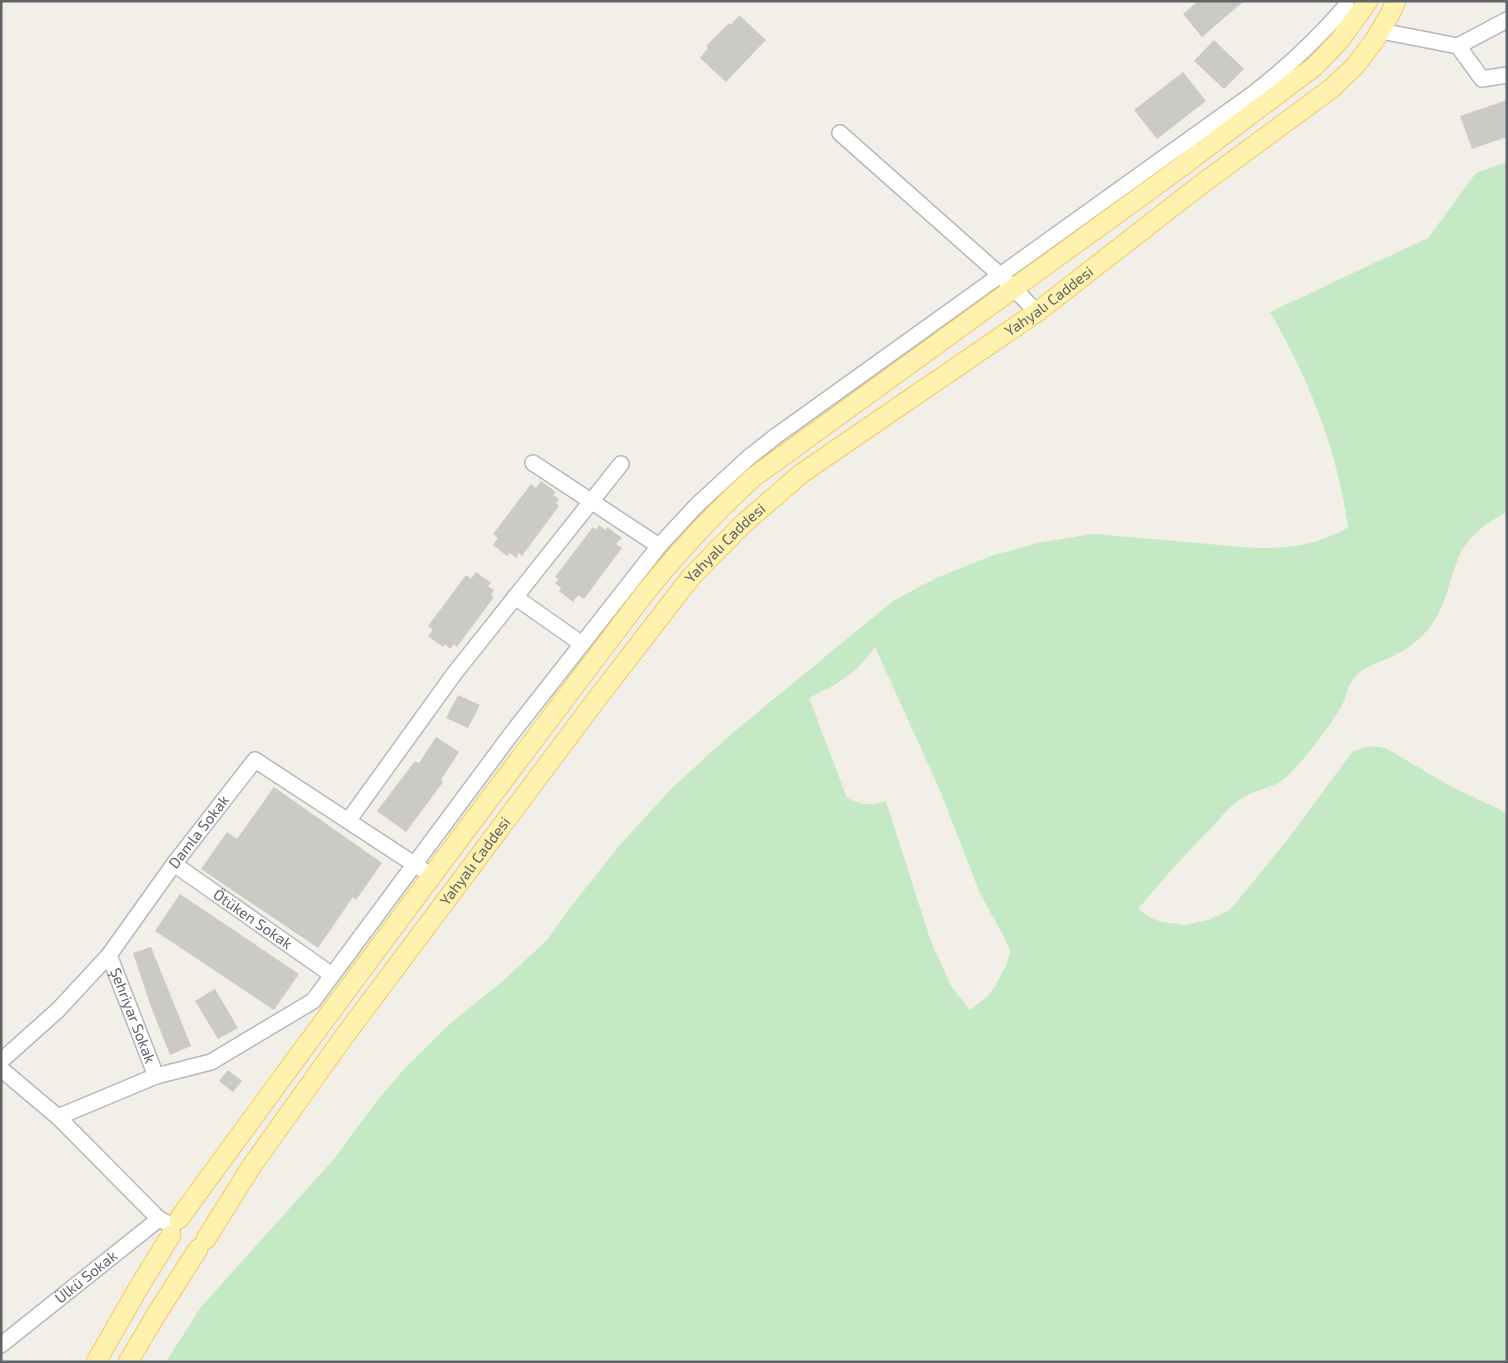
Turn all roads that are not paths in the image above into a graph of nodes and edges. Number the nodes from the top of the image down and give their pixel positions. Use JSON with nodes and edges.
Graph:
{"nodes":[{"id":1,"x":1396,"y":1,"type":"edge"},
{"id":2,"x":1353,"y":6,"type":"edge"},
{"id":3,"x":1507,"y":20,"type":"edge"},
{"id":4,"x":1381,"y":31,"type":"junction"},
{"id":5,"x":1458,"y":46,"type":"junction"},
{"id":6,"x":1507,"y":75,"type":"edge"},
{"id":7,"x":840,"y":133,"type":"dead end"},
{"id":8,"x":1000,"y":275,"type":"junction"},
{"id":9,"x":1014,"y":289,"type":"junction"},
{"id":10,"x":1037,"y":312,"type":"junction"},
{"id":11,"x":533,"y":463,"type":"dead end"},
{"id":12,"x":621,"y":464,"type":"dead end"},
{"id":13,"x":591,"y":501,"type":"junction"},
{"id":14,"x":659,"y":546,"type":"junction"},
{"id":15,"x":515,"y":597,"type":"junction"},
{"id":16,"x":582,"y":644,"type":"junction"},
{"id":17,"x":348,"y":820,"type":"junction"},
{"id":18,"x":174,"y":864,"type":"junction"},
{"id":19,"x":415,"y":864,"type":"junction"},
{"id":20,"x":432,"y":875,"type":"junction"},
{"id":21,"x":109,"y":954,"type":"junction"},
{"id":22,"x":332,"y":975,"type":"junction"},
{"id":23,"x":1,"y":1061,"type":"edge"},
{"id":24,"x":1,"y":1069,"type":"edge"},
{"id":25,"x":156,"y":1076,"type":"junction"},
{"id":26,"x":58,"y":1117,"type":"junction"},
{"id":27,"x":170,"y":1225,"type":"junction"},
{"id":28,"x":202,"y":1244,"type":"junction"},
{"id":29,"x":1,"y":1345,"type":"edge"},
{"id":30,"x":96,"y":1362,"type":"edge"},
{"id":31,"x":128,"y":1362,"type":"edge"}],
"edges":[{"from":1,"to":4,"type":"main road","name":"Yahyalı Caddesi"},
{"from":2,"to":8,"type":"street"},
{"from":2,"to":9,"type":"main road","name":"Yahyalı Caddesi"},
{"from":3,"to":5,"type":"street"},
{"from":4,"to":5,"type":"street"},
{"from":4,"to":10,"type":"main road","name":"Yahyalı Caddesi"},
{"from":5,"to":6,"type":"street"},
{"from":7,"to":8,"type":"street"},
{"from":8,"to":9,"type":"street"},
{"from":8,"to":14,"type":"street"},
{"from":9,"to":10,"type":"street"},
{"from":9,"to":20,"type":"main road","name":"Yahyalı Caddesi"},
{"from":10,"to":28,"type":"main road","name":"Yahyalı Caddesi"},
{"from":11,"to":13,"type":"street"},
{"from":12,"to":13,"type":"street"},
{"from":13,"to":14,"type":"street"},
{"from":13,"to":15,"type":"street"},
{"from":14,"to":16,"type":"street"},
{"from":15,"to":16,"type":"street"},
{"from":15,"to":17,"type":"street"},
{"from":16,"to":19,"type":"street"},
{"from":17,"to":18,"type":"street","name":"Damla Sokak"},
{"from":17,"to":19,"type":"street","name":"Damla Sokak"},
{"from":18,"to":21,"type":"street","name":"Damla Sokak"},
{"from":18,"to":22,"type":"street","name":"Ötüken Sokak"},
{"from":19,"to":20,"type":"street","name":"Damla Sokak"},
{"from":19,"to":22,"type":"street"},
{"from":20,"to":27,"type":"main road","name":"Yahyalı Caddesi"},
{"from":21,"to":23,"type":"street","name":"Damla Sokak"},
{"from":21,"to":25,"type":"street","name":"Şehriyar Sokak"},
{"from":22,"to":25,"type":"street"},
{"from":24,"to":26,"type":"street"},
{"from":25,"to":26,"type":"street"},
{"from":26,"to":27,"type":"street"},
{"from":27,"to":28,"type":"main road"},
{"from":27,"to":28,"type":"main road"},
{"from":27,"to":29,"type":"street","name":"Ülkü Sokak"},
{"from":27,"to":30,"type":"main road","name":"Yahyalı Caddesi"},
{"from":28,"to":31,"type":"main road","name":"Yahyalı Caddesi"}]}
